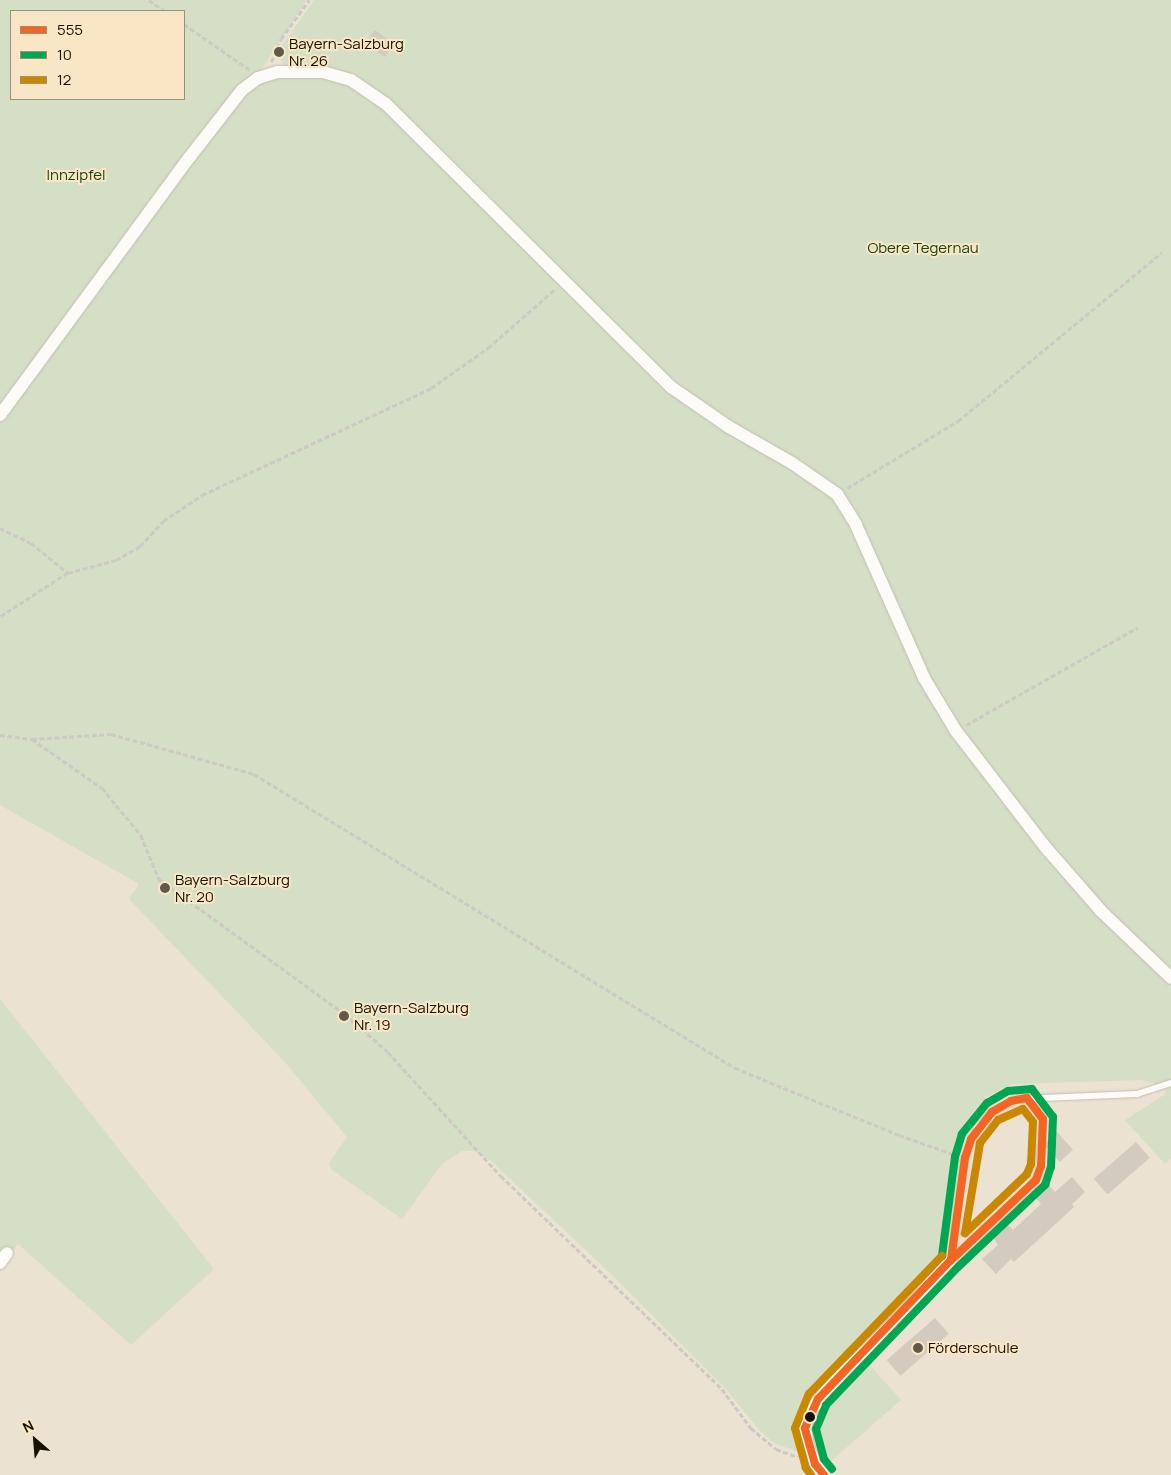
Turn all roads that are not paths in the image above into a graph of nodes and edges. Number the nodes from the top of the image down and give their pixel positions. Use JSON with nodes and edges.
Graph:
{"nodes":[{"id":1,"x":0,"y":416,"type":"edge"},
{"id":2,"x":1171,"y":978,"type":"edge"},
{"id":3,"x":1171,"y":1084,"type":"edge"},
{"id":4,"x":1026,"y":1098,"type":"junction"},
{"id":5,"x":951,"y":1260,"type":"junction"},
{"id":6,"x":824,"y":1475,"type":"edge"}],
"edges":[{"from":1,"to":2,"type":"street"},
{"from":3,"to":4,"type":"lane"},
{"from":4,"to":5,"type":"lane"},
{"from":4,"to":5,"type":"lane"},
{"from":5,"to":6,"type":"street"}]}
